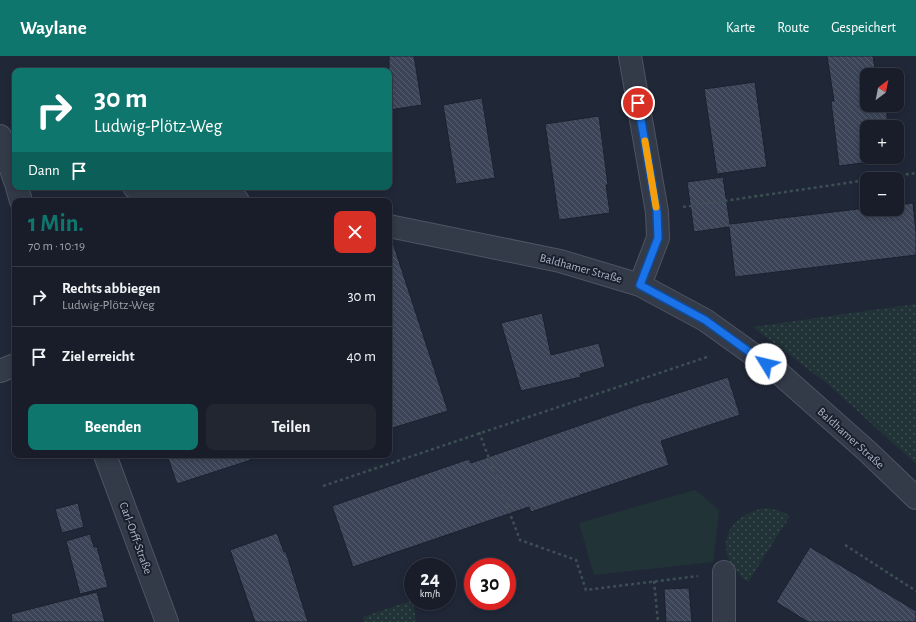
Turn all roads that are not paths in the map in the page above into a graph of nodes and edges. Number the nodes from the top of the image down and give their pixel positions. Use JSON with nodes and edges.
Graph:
{"nodes":[{"id":1,"x":630,"y":56,"type":"edge"},
{"id":2,"x":0,"y":136,"type":"edge"},
{"id":3,"x":12,"y":172,"type":"edge"},
{"id":4,"x":156,"y":190,"type":"edge"},
{"id":5,"x":216,"y":198,"type":"edge"},
{"id":6,"x":392,"y":227,"type":"edge"},
{"id":7,"x":640,"y":285,"type":"junction"},
{"id":8,"x":12,"y":366,"type":"edge"},
{"id":9,"x":0,"y":371,"type":"edge"},
{"id":10,"x":106,"y":458,"type":"edge"},
{"id":11,"x":916,"y":498,"type":"edge"},
{"id":12,"x":724,"y":572,"type":"road end"},
{"id":13,"x":166,"y":622,"type":"edge"},
{"id":14,"x":724,"y":622,"type":"edge"}],
"edges":[{"from":1,"to":7,"type":"street"},
{"from":2,"to":3,"type":"street"},
{"from":4,"to":5,"type":"street"},
{"from":6,"to":7,"type":"street","name":"Baldhamer Straße"},
{"from":7,"to":11,"type":"street","name":"Baldhamer Straße"},
{"from":8,"to":9,"type":"street"},
{"from":10,"to":13,"type":"street","name":"Carl-Orff-Straße"},
{"from":12,"to":14,"type":"street"}]}
